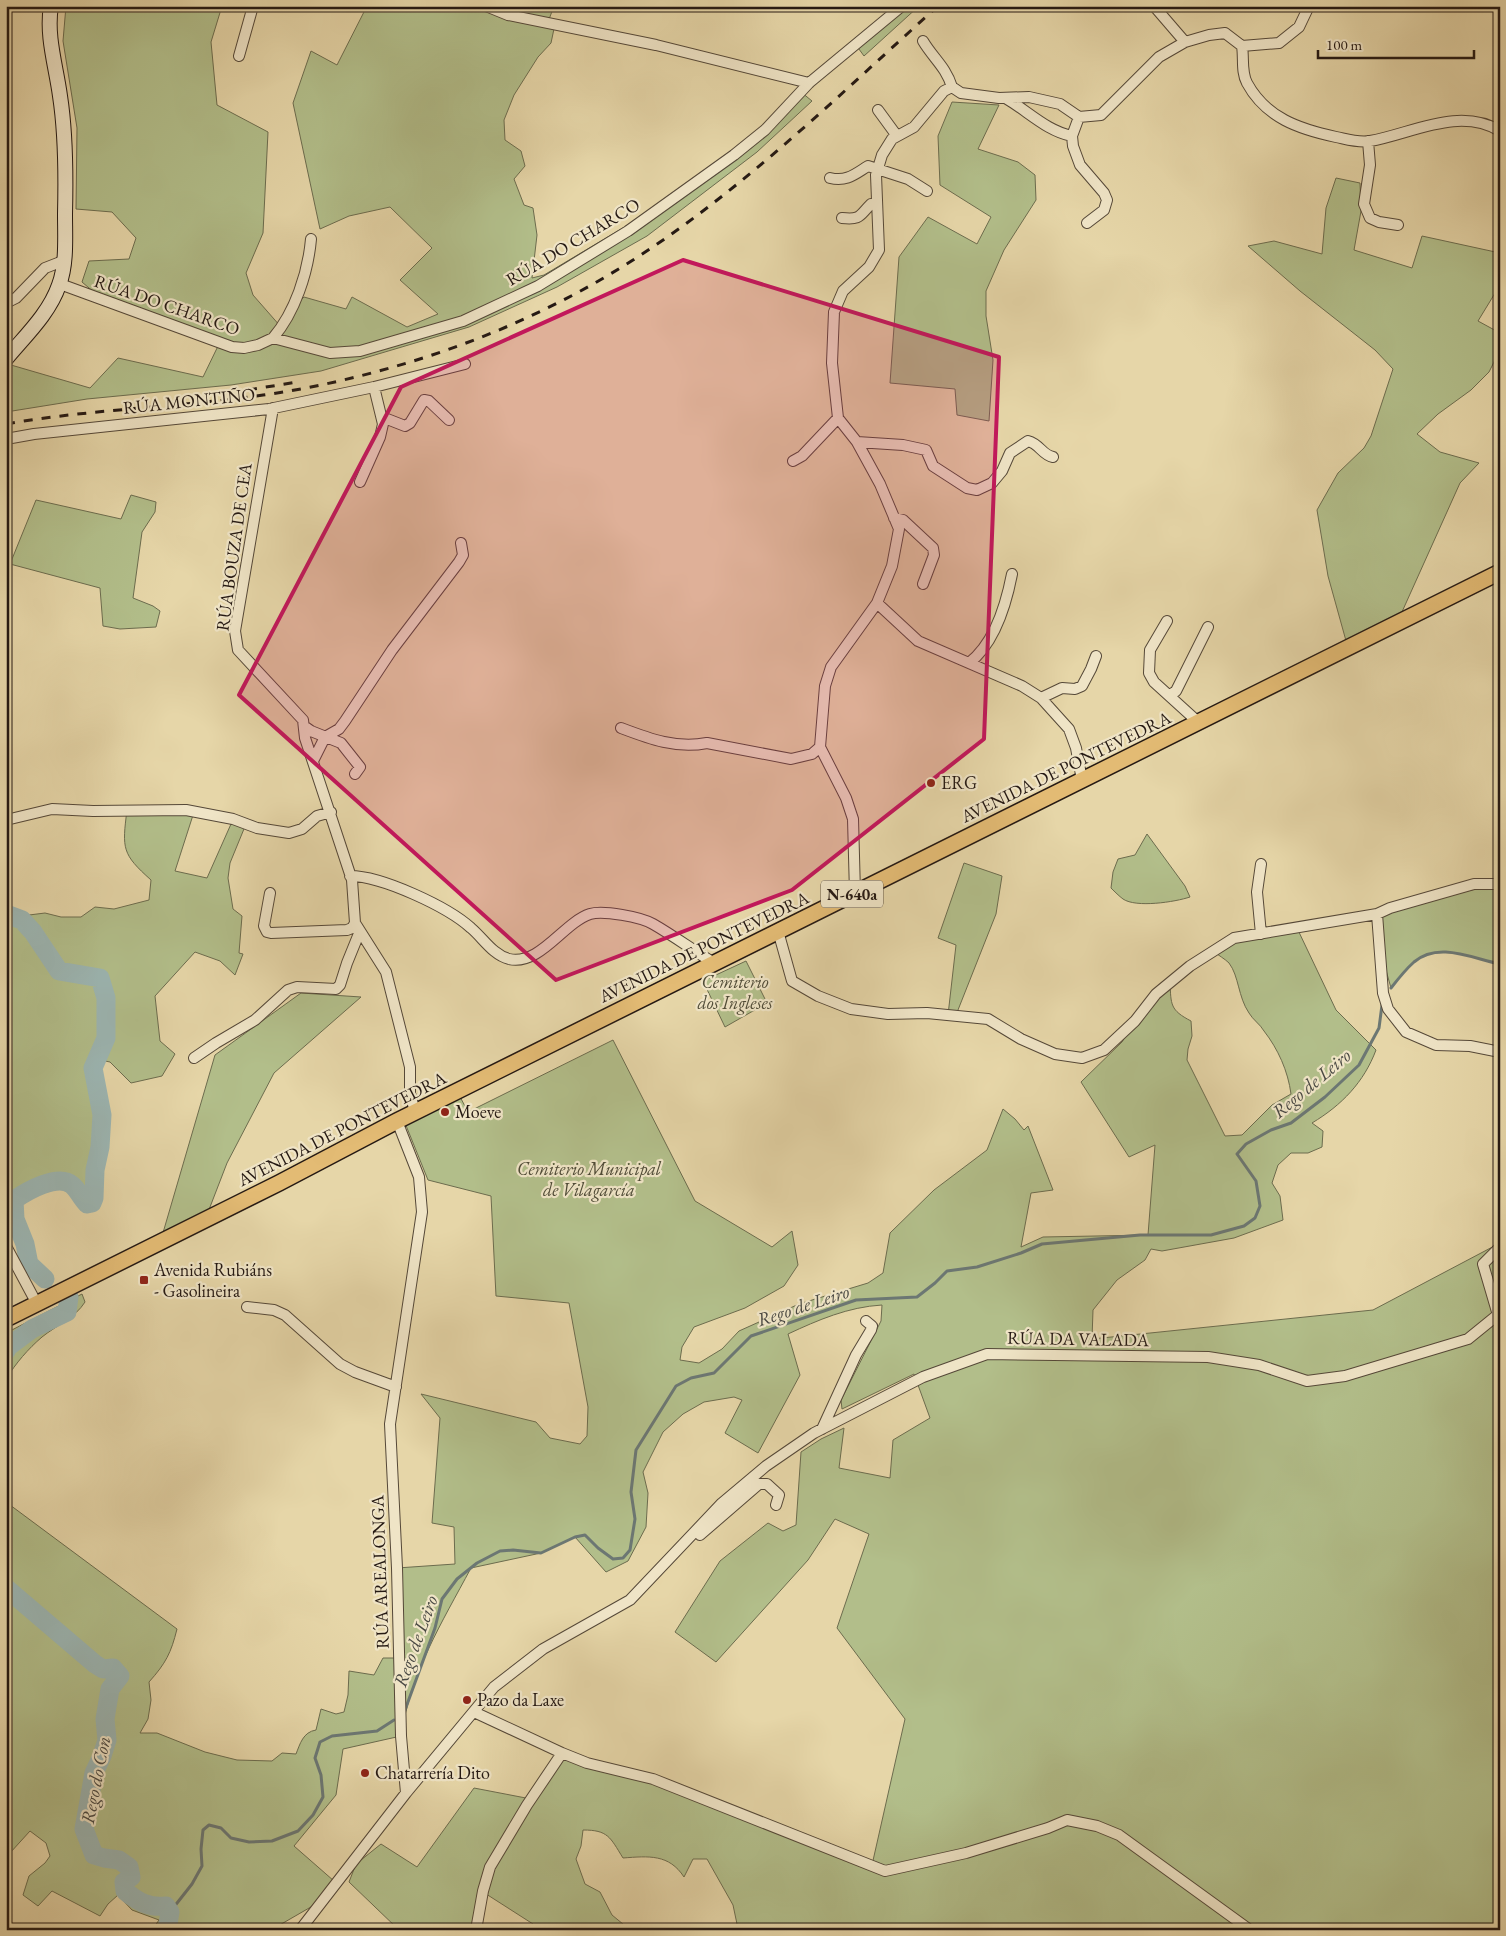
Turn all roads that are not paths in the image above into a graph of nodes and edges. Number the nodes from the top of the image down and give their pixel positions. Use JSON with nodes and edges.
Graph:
{"nodes":[{"id":1,"x":51,"y":6,"type":"edge"},
{"id":2,"x":252,"y":6,"type":"edge"},
{"id":3,"x":486,"y":6,"type":"edge"},
{"id":4,"x":902,"y":6,"type":"edge"},
{"id":5,"x":1154,"y":6,"type":"edge"},
{"id":6,"x":1309,"y":6,"type":"edge"},
{"id":7,"x":890,"y":10,"type":"edge"},
{"id":8,"x":923,"y":41,"type":"dead end"},
{"id":9,"x":1185,"y":42,"type":"junction"},
{"id":10,"x":1242,"y":46,"type":"junction"},
{"id":11,"x":239,"y":56,"type":"dead end"},
{"id":12,"x":809,"y":84,"type":"junction"},
{"id":13,"x":952,"y":87,"type":"junction"},
{"id":14,"x":1006,"y":98,"type":"junction"},
{"id":15,"x":878,"y":110,"type":"dead end"},
{"id":16,"x":1079,"y":117,"type":"junction"},
{"id":17,"x":1500,"y":131,"type":"edge"},
{"id":18,"x":897,"y":136,"type":"junction"},
{"id":19,"x":1072,"y":136,"type":"junction"},
{"id":20,"x":1368,"y":141,"type":"junction"},
{"id":21,"x":878,"y":169,"type":"junction"},
{"id":22,"x":830,"y":178,"type":"dead end"},
{"id":23,"x":927,"y":191,"type":"dead end"},
{"id":24,"x":877,"y":205,"type":"junction"},
{"id":25,"x":842,"y":218,"type":"dead end"},
{"id":26,"x":1087,"y":224,"type":"dead end"},
{"id":27,"x":1398,"y":225,"type":"dead end"},
{"id":28,"x":311,"y":239,"type":"dead end"},
{"id":29,"x":64,"y":261,"type":"junction"},
{"id":30,"x":60,"y":284,"type":"junction"},
{"id":31,"x":6,"y":303,"type":"edge"},
{"id":32,"x":273,"y":338,"type":"junction"},
{"id":33,"x":6,"y":359,"type":"edge"},
{"id":34,"x":465,"y":364,"type":"dead end"},
{"id":35,"x":374,"y":387,"type":"junction"},
{"id":36,"x":273,"y":408,"type":"junction"},
{"id":37,"x":382,"y":417,"type":"junction"},
{"id":38,"x":838,"y":418,"type":"junction"},
{"id":39,"x":449,"y":420,"type":"dead end"},
{"id":40,"x":6,"y":439,"type":"edge"},
{"id":41,"x":857,"y":442,"type":"junction"},
{"id":42,"x":1052,"y":457,"type":"dead end"},
{"id":43,"x":793,"y":461,"type":"dead end"},
{"id":44,"x":360,"y":482,"type":"dead end"},
{"id":45,"x":894,"y":518,"type":"junction"},
{"id":46,"x":461,"y":543,"type":"dead end"},
{"id":47,"x":1500,"y":572,"type":"edge"},
{"id":48,"x":1012,"y":574,"type":"dead end"},
{"id":49,"x":923,"y":584,"type":"dead end"},
{"id":50,"x":877,"y":603,"type":"junction"},
{"id":51,"x":1167,"y":621,"type":"dead end"},
{"id":52,"x":1208,"y":628,"type":"dead end"},
{"id":53,"x":1096,"y":656,"type":"dead end"},
{"id":54,"x":969,"y":663,"type":"junction"},
{"id":55,"x":1170,"y":695,"type":"junction"},
{"id":56,"x":1041,"y":698,"type":"junction"},
{"id":57,"x":1198,"y":722,"type":"junction"},
{"id":58,"x":304,"y":726,"type":"junction"},
{"id":59,"x":621,"y":728,"type":"dead end"},
{"id":60,"x":325,"y":737,"type":"junction"},
{"id":61,"x":820,"y":747,"type":"junction"},
{"id":62,"x":313,"y":761,"type":"junction"},
{"id":63,"x":355,"y":774,"type":"dead end"},
{"id":64,"x":1082,"y":780,"type":"junction"},
{"id":65,"x":331,"y":812,"type":"junction"},
{"id":66,"x":6,"y":820,"type":"edge"},
{"id":67,"x":1261,"y":864,"type":"dead end"},
{"id":68,"x":350,"y":876,"type":"junction"},
{"id":69,"x":1500,"y":884,"type":"edge"},
{"id":70,"x":270,"y":893,"type":"dead end"},
{"id":71,"x":855,"y":893,"type":"junction"},
{"id":72,"x":1377,"y":914,"type":"junction"},
{"id":73,"x":358,"y":927,"type":"junction"},
{"id":74,"x":778,"y":932,"type":"junction"},
{"id":75,"x":1261,"y":934,"type":"junction"},
{"id":76,"x":714,"y":963,"type":"junction"},
{"id":77,"x":1500,"y":1052,"type":"edge"},
{"id":78,"x":194,"y":1058,"type":"dead end"},
{"id":79,"x":415,"y":1112,"type":"junction"},
{"id":80,"x":397,"y":1121,"type":"junction"},
{"id":81,"x":6,"y":1246,"type":"edge"},
{"id":82,"x":1500,"y":1247,"type":"edge"},
{"id":83,"x":37,"y":1304,"type":"junction"},
{"id":84,"x":247,"y":1307,"type":"dead end"},
{"id":85,"x":1499,"y":1314,"type":"edge"},
{"id":86,"x":6,"y":1319,"type":"edge"},
{"id":87,"x":866,"y":1321,"type":"dead end"},
{"id":88,"x":396,"y":1387,"type":"junction"},
{"id":89,"x":822,"y":1429,"type":"junction"},
{"id":90,"x":776,"y":1505,"type":"dead end"},
{"id":91,"x":682,"y":1546,"type":"junction"},
{"id":92,"x":474,"y":1712,"type":"junction"},
{"id":93,"x":562,"y":1753,"type":"junction"},
{"id":94,"x":406,"y":1794,"type":"junction"},
{"id":95,"x":300,"y":1930,"type":"edge"},
{"id":96,"x":476,"y":1930,"type":"edge"},
{"id":97,"x":1250,"y":1930,"type":"edge"}],
"edges":[{"from":1,"to":29,"type":"main road"},
{"from":2,"to":11,"type":"street"},
{"from":3,"to":12,"type":"street"},
{"from":4,"to":7,"type":"street","name":"RÚA DO CHARCO"},
{"from":5,"to":9,"type":"street"},
{"from":6,"to":10,"type":"street"},
{"from":7,"to":12,"type":"street","name":"RÚA DO CHARCO"},
{"from":8,"to":13,"type":"street"},
{"from":9,"to":10,"type":"street"},
{"from":9,"to":16,"type":"street"},
{"from":10,"to":20,"type":"street"},
{"from":12,"to":32,"type":"street","name":"RÚA DO CHARCO"},
{"from":13,"to":14,"type":"street"},
{"from":13,"to":18,"type":"street"},
{"from":14,"to":16,"type":"street"},
{"from":14,"to":19,"type":"street"},
{"from":15,"to":18,"type":"street"},
{"from":16,"to":19,"type":"street"},
{"from":17,"to":20,"type":"street"},
{"from":18,"to":21,"type":"street"},
{"from":19,"to":26,"type":"street"},
{"from":20,"to":27,"type":"street"},
{"from":21,"to":22,"type":"street"},
{"from":21,"to":23,"type":"street"},
{"from":21,"to":24,"type":"street"},
{"from":24,"to":25,"type":"street"},
{"from":24,"to":38,"type":"street"},
{"from":28,"to":32,"type":"street"},
{"from":29,"to":30,"type":"main road"},
{"from":29,"to":31,"type":"street"},
{"from":30,"to":32,"type":"street","name":"RÚA DO CHARCO"},
{"from":30,"to":33,"type":"main road"},
{"from":34,"to":35,"type":"street","name":"RÚA MONTIÑO"},
{"from":35,"to":36,"type":"street","name":"RÚA MONTIÑO"},
{"from":35,"to":37,"type":"street"},
{"from":36,"to":40,"type":"street","name":"RÚA MONTIÑO"},
{"from":36,"to":58,"type":"street","name":"RÚA BOUZA DE CEA"},
{"from":37,"to":39,"type":"street"},
{"from":37,"to":44,"type":"street"},
{"from":38,"to":41,"type":"street"},
{"from":38,"to":43,"type":"street"},
{"from":41,"to":42,"type":"street"},
{"from":41,"to":45,"type":"street"},
{"from":45,"to":49,"type":"street"},
{"from":45,"to":50,"type":"street"},
{"from":46,"to":60,"type":"street"},
{"from":47,"to":57,"type":"main road","name":"AVENIDA DE PONTEVEDRA","number":"N-640a"},
{"from":48,"to":54,"type":"street"},
{"from":50,"to":54,"type":"street"},
{"from":50,"to":61,"type":"street"},
{"from":51,"to":55,"type":"street"},
{"from":52,"to":55,"type":"street"},
{"from":53,"to":56,"type":"street"},
{"from":54,"to":56,"type":"street"},
{"from":55,"to":57,"type":"street"},
{"from":56,"to":64,"type":"street"},
{"from":57,"to":64,"type":"main road","name":"AVENIDA DE PONTEVEDRA","number":"N-640a"},
{"from":58,"to":60,"type":"street","name":"RÚA BOUZA DE CEA"},
{"from":58,"to":62,"type":"street","name":"RÚA BOUZA DE CEA"},
{"from":59,"to":61,"type":"street"},
{"from":60,"to":62,"type":"street"},
{"from":60,"to":63,"type":"street","name":"RÚA BOUZA DE CEA"},
{"from":61,"to":71,"type":"street"},
{"from":62,"to":65,"type":"street","name":"RÚA BOUZA DE CEA"},
{"from":64,"to":71,"type":"main road","name":"AVENIDA DE PONTEVEDRA","number":"N-640a"},
{"from":65,"to":66,"type":"street"},
{"from":65,"to":68,"type":"street","name":"RÚA BOUZA DE CEA"},
{"from":67,"to":75,"type":"street"},
{"from":68,"to":73,"type":"street","name":"RÚA BOUZA DE CEA"},
{"from":68,"to":76,"type":"street"},
{"from":69,"to":72,"type":"street"},
{"from":70,"to":73,"type":"street"},
{"from":71,"to":74,"type":"main road","name":"AVENIDA DE PONTEVEDRA","number":"N-640a"},
{"from":72,"to":75,"type":"street"},
{"from":72,"to":77,"type":"street"},
{"from":73,"to":78,"type":"street"},
{"from":73,"to":79,"type":"street","name":"RÚA BOUZA DE CEA"},
{"from":74,"to":75,"type":"street"},
{"from":74,"to":76,"type":"main road","name":"AVENIDA DE PONTEVEDRA","number":"N-640a"},
{"from":76,"to":79,"type":"main road","name":"AVENIDA DE PONTEVEDRA","number":"N-640a"},
{"from":79,"to":80,"type":"main road","name":"AVENIDA DE PONTEVEDRA","number":"N-640a"},
{"from":80,"to":83,"type":"main road","name":"AVENIDA DE PONTEVEDRA","number":"N-640a"},
{"from":80,"to":88,"type":"street","name":"RÚA AREALONGA"},
{"from":81,"to":83,"type":"street"},
{"from":82,"to":85,"type":"street"},
{"from":83,"to":86,"type":"main road","name":"AVENIDA DE PONTEVEDRA","number":"N-640a"},
{"from":84,"to":88,"type":"street"},
{"from":85,"to":89,"type":"street","name":"RÚA DA VALADA"},
{"from":87,"to":89,"type":"street"},
{"from":88,"to":94,"type":"street","name":"RÚA AREALONGA"},
{"from":89,"to":91,"type":"street","name":"RÚA DA VALADA"},
{"from":90,"to":91,"type":"street","name":"RÚA DA VALADA"},
{"from":91,"to":92,"type":"street","name":"RÚA DA VALADA"},
{"from":92,"to":93,"type":"street"},
{"from":92,"to":94,"type":"street","name":"RÚA DA VALADA"},
{"from":93,"to":96,"type":"street"},
{"from":93,"to":97,"type":"street"},
{"from":94,"to":95,"type":"street"}]}
